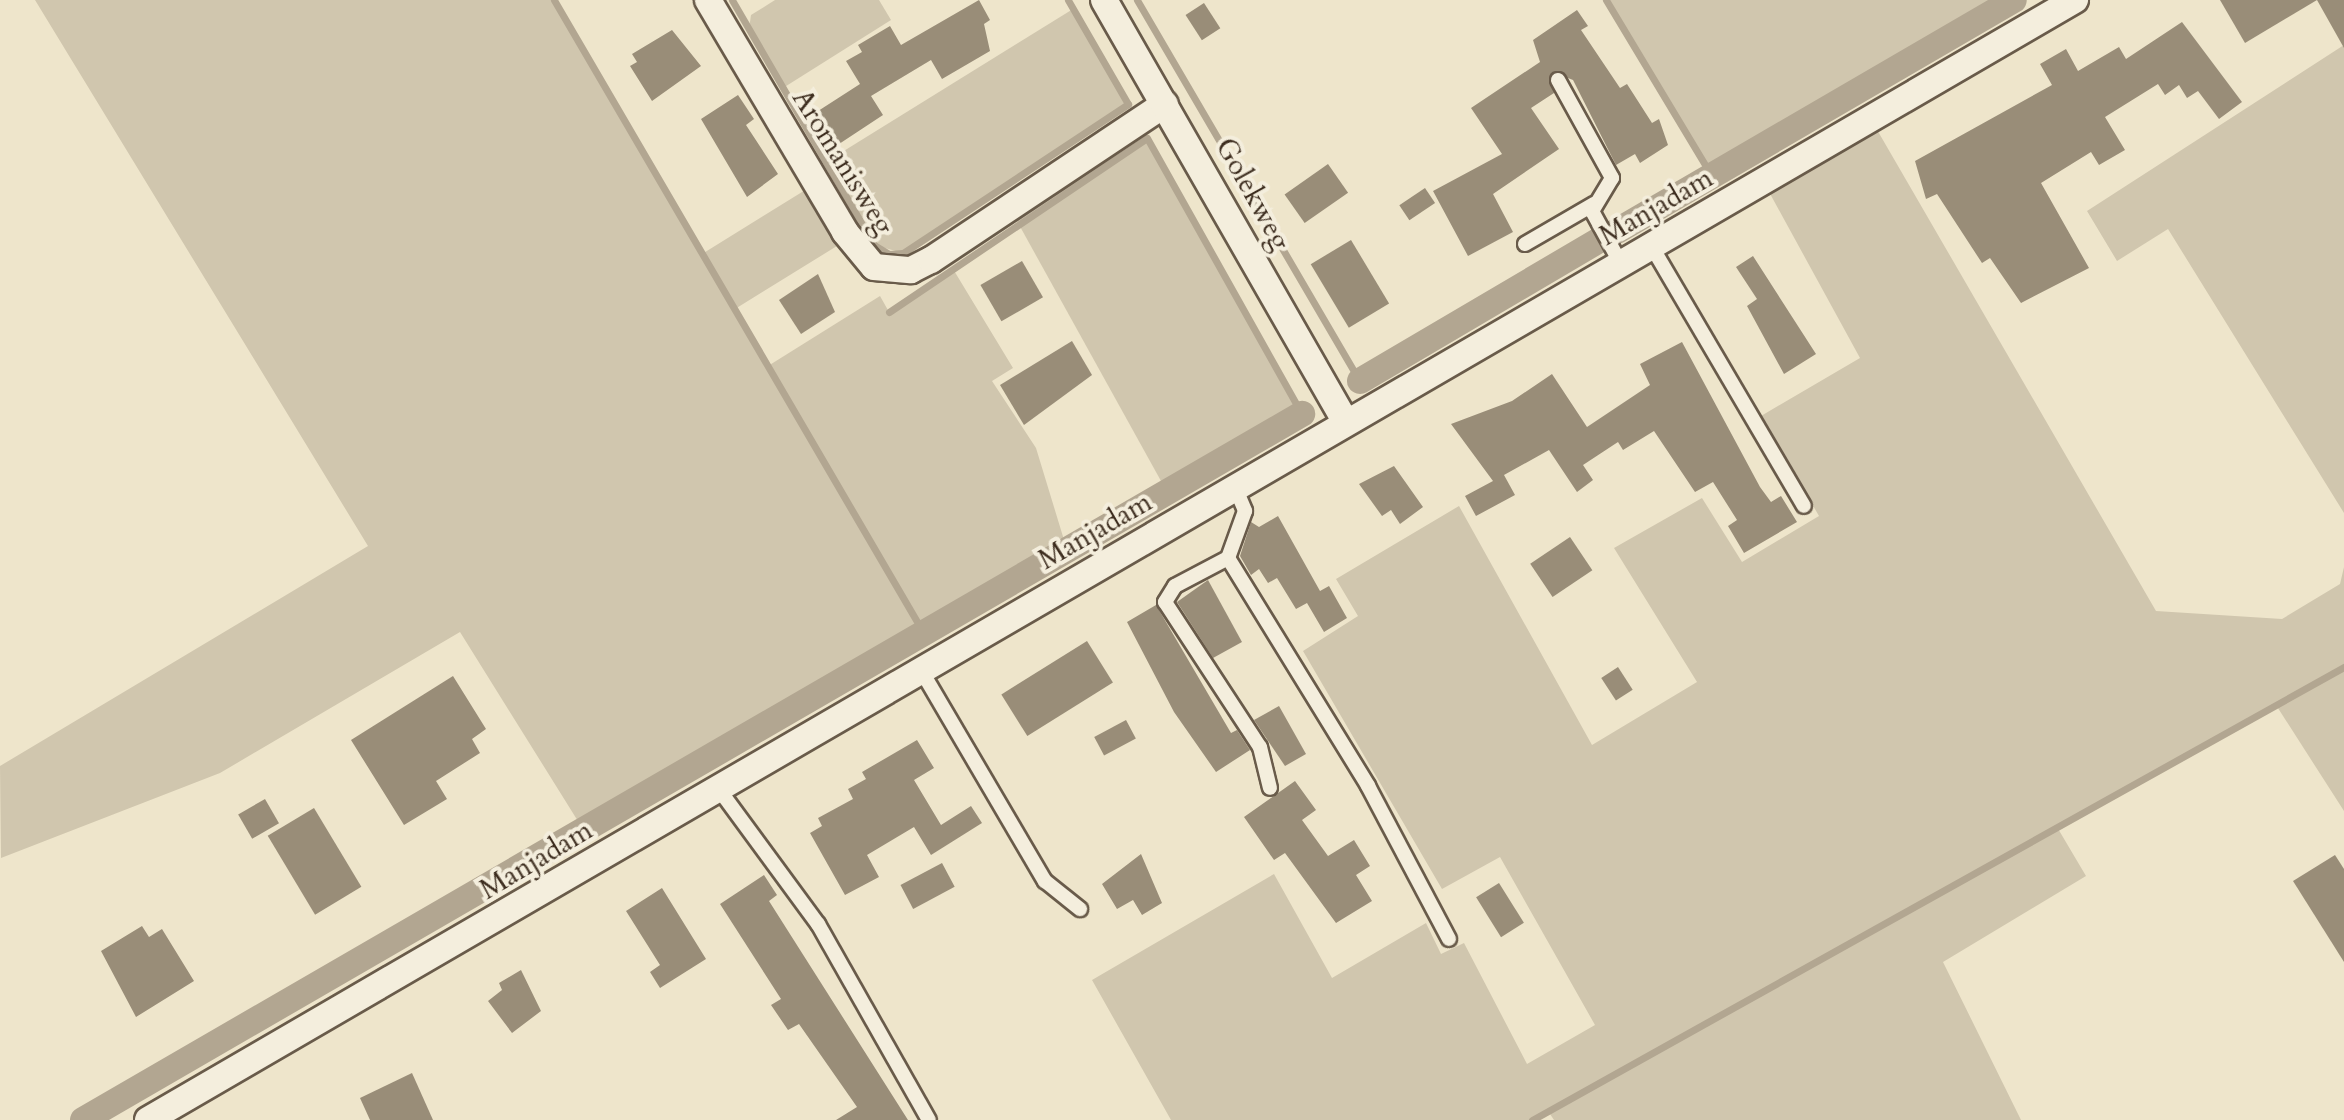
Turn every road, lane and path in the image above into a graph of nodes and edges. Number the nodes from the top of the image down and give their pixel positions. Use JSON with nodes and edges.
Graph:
{"nodes":[{"id":1,"x":708,"y":0,"type":"edge"},
{"id":2,"x":1104,"y":0,"type":"edge"},
{"id":3,"x":2075,"y":0,"type":"edge"},
{"id":4,"x":1558,"y":80,"type":"dead end"},
{"id":5,"x":1165,"y":104,"type":"junction"},
{"id":6,"x":1594,"y":204,"type":"junction"},
{"id":7,"x":1525,"y":244,"type":"dead end"},
{"id":8,"x":1652,"y":247,"type":"junction"},
{"id":9,"x":1621,"y":264,"type":"junction"},
{"id":10,"x":1345,"y":421,"type":"junction"},
{"id":11,"x":1235,"y":487,"type":"junction"},
{"id":12,"x":1804,"y":506,"type":"dead end"},
{"id":13,"x":1228,"y":558,"type":"junction"},
{"id":14,"x":921,"y":670,"type":"junction"},
{"id":15,"x":718,"y":788,"type":"junction"},
{"id":16,"x":1270,"y":788,"type":"dead end"},
{"id":17,"x":1080,"y":909,"type":"dead end"},
{"id":18,"x":1449,"y":939,"type":"dead end"},
{"id":19,"x":148,"y":1120,"type":"edge"},
{"id":20,"x":929,"y":1120,"type":"edge"}],
"edges":[{"from":1,"to":5,"type":"street","name":"Aromanisweg"},
{"from":2,"to":5,"type":"street","name":"Golekweg"},
{"from":3,"to":8,"type":"street","name":"Manjadam"},
{"from":4,"to":6,"type":"lane"},
{"from":5,"to":10,"type":"street","name":"Golekweg"},
{"from":6,"to":7,"type":"lane"},
{"from":6,"to":9,"type":"lane"},
{"from":8,"to":9,"type":"street","name":"Manjadam"},
{"from":8,"to":12,"type":"lane"},
{"from":9,"to":10,"type":"street","name":"Manjadam"},
{"from":10,"to":11,"type":"street","name":"Manjadam"},
{"from":11,"to":13,"type":"lane"},
{"from":11,"to":14,"type":"street","name":"Manjadam"},
{"from":13,"to":16,"type":"lane"},
{"from":13,"to":18,"type":"lane"},
{"from":14,"to":15,"type":"street","name":"Manjadam"},
{"from":14,"to":17,"type":"lane"},
{"from":15,"to":19,"type":"street","name":"Manjadam"},
{"from":15,"to":20,"type":"lane"}]}
